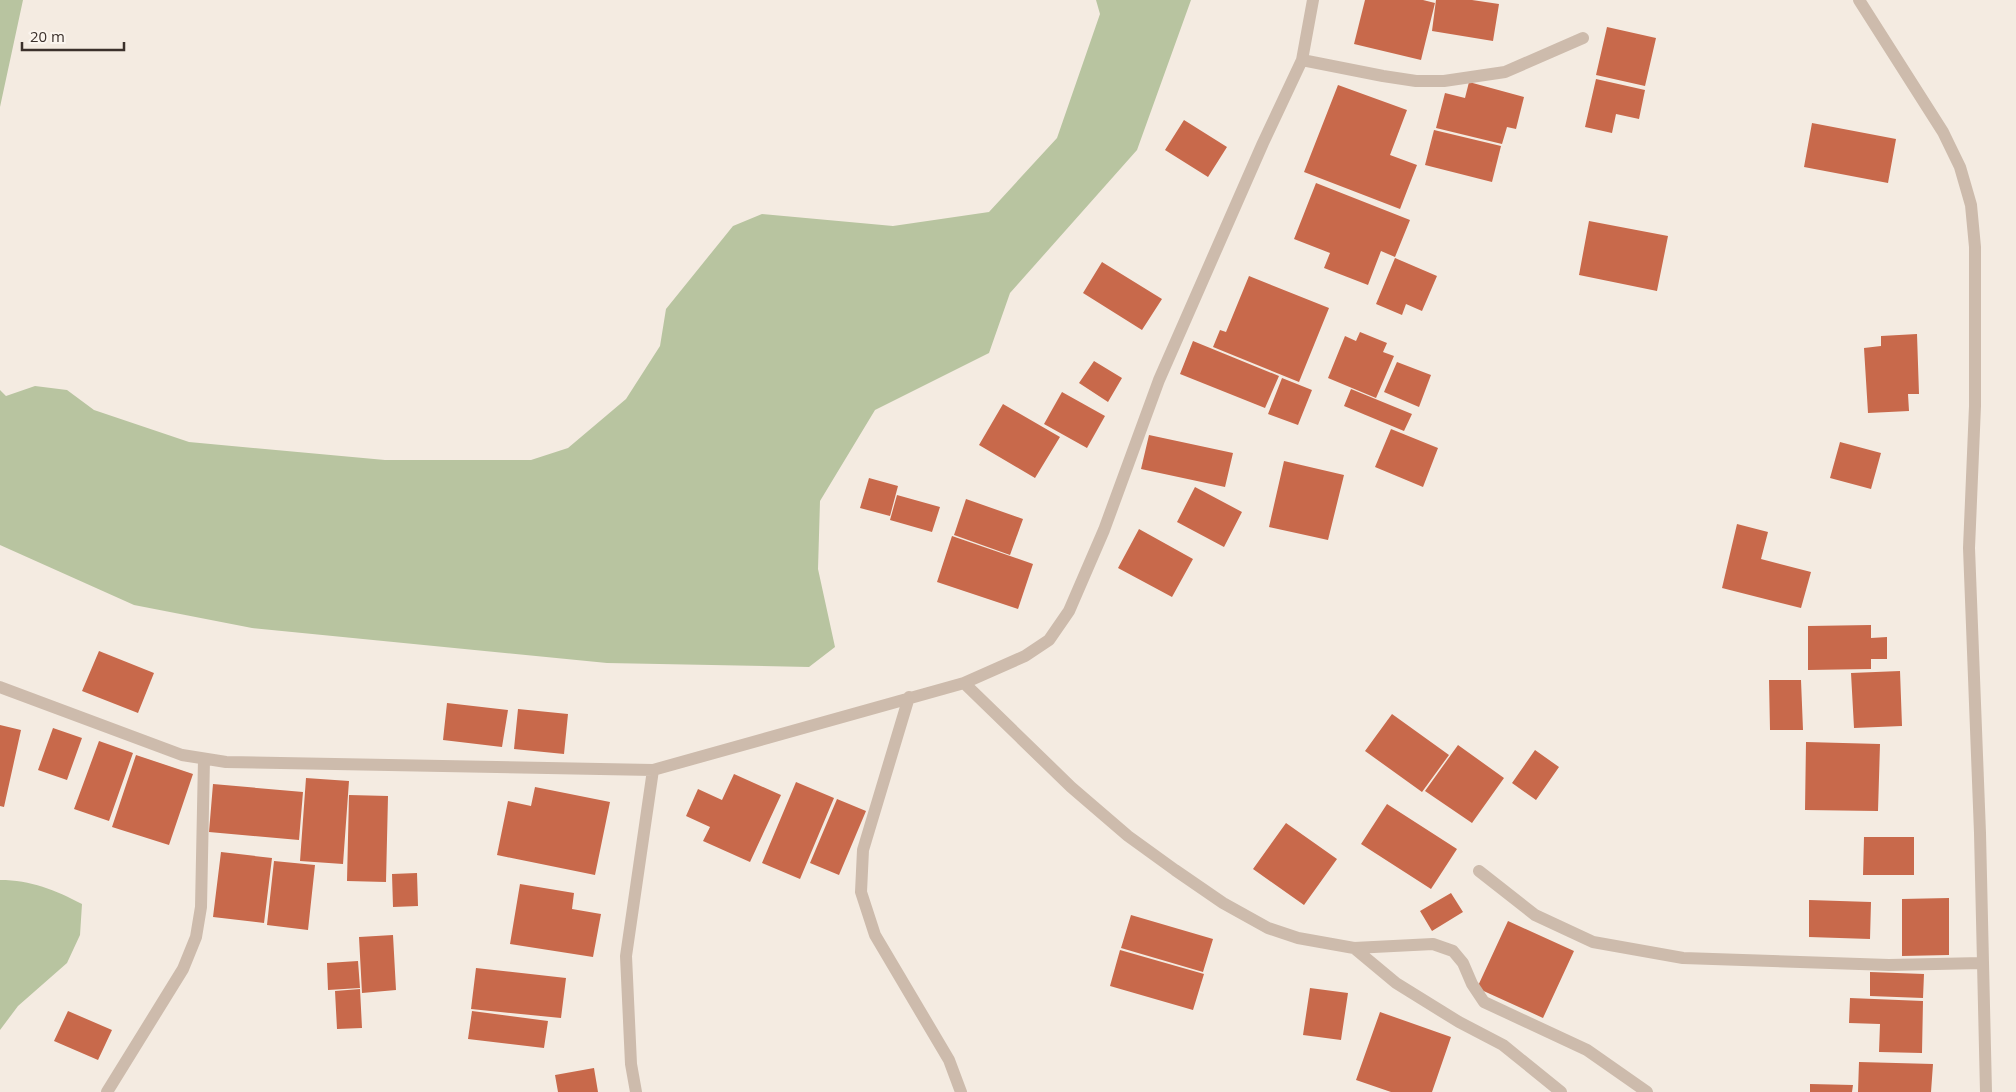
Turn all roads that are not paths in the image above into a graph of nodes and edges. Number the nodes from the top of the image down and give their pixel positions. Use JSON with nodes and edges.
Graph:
{"nodes":[{"id":1,"x":1313,"y":0,"type":"edge"},
{"id":2,"x":1859,"y":0,"type":"edge"},
{"id":3,"x":1582,"y":38,"type":"dead end"},
{"id":4,"x":1302,"y":60,"type":"junction"},
{"id":5,"x":964,"y":683,"type":"junction"},
{"id":6,"x":0,"y":687,"type":"edge"},
{"id":7,"x":909,"y":697,"type":"junction"},
{"id":8,"x":204,"y":759,"type":"junction"},
{"id":9,"x":653,"y":770,"type":"junction"},
{"id":10,"x":1479,"y":871,"type":"dead end"},
{"id":11,"x":1354,"y":948,"type":"junction"},
{"id":12,"x":1982,"y":963,"type":"junction"},
{"id":13,"x":107,"y":1092,"type":"edge"},
{"id":14,"x":636,"y":1092,"type":"edge"},
{"id":15,"x":962,"y":1092,"type":"edge"},
{"id":16,"x":1561,"y":1092,"type":"edge"},
{"id":17,"x":1647,"y":1092,"type":"edge"},
{"id":18,"x":1986,"y":1092,"type":"edge"}],
"edges":[{"from":1,"to":4,"type":"street"},
{"from":2,"to":12,"type":"street"},
{"from":3,"to":4,"type":"street"},
{"from":4,"to":5,"type":"street"},
{"from":5,"to":7,"type":"street"},
{"from":5,"to":11,"type":"street"},
{"from":6,"to":8,"type":"street"},
{"from":7,"to":9,"type":"street"},
{"from":7,"to":15,"type":"street"},
{"from":8,"to":9,"type":"street"},
{"from":8,"to":13,"type":"street"},
{"from":9,"to":14,"type":"street"},
{"from":10,"to":12,"type":"street"},
{"from":11,"to":16,"type":"street"},
{"from":11,"to":17,"type":"street"},
{"from":12,"to":18,"type":"street"}]}
